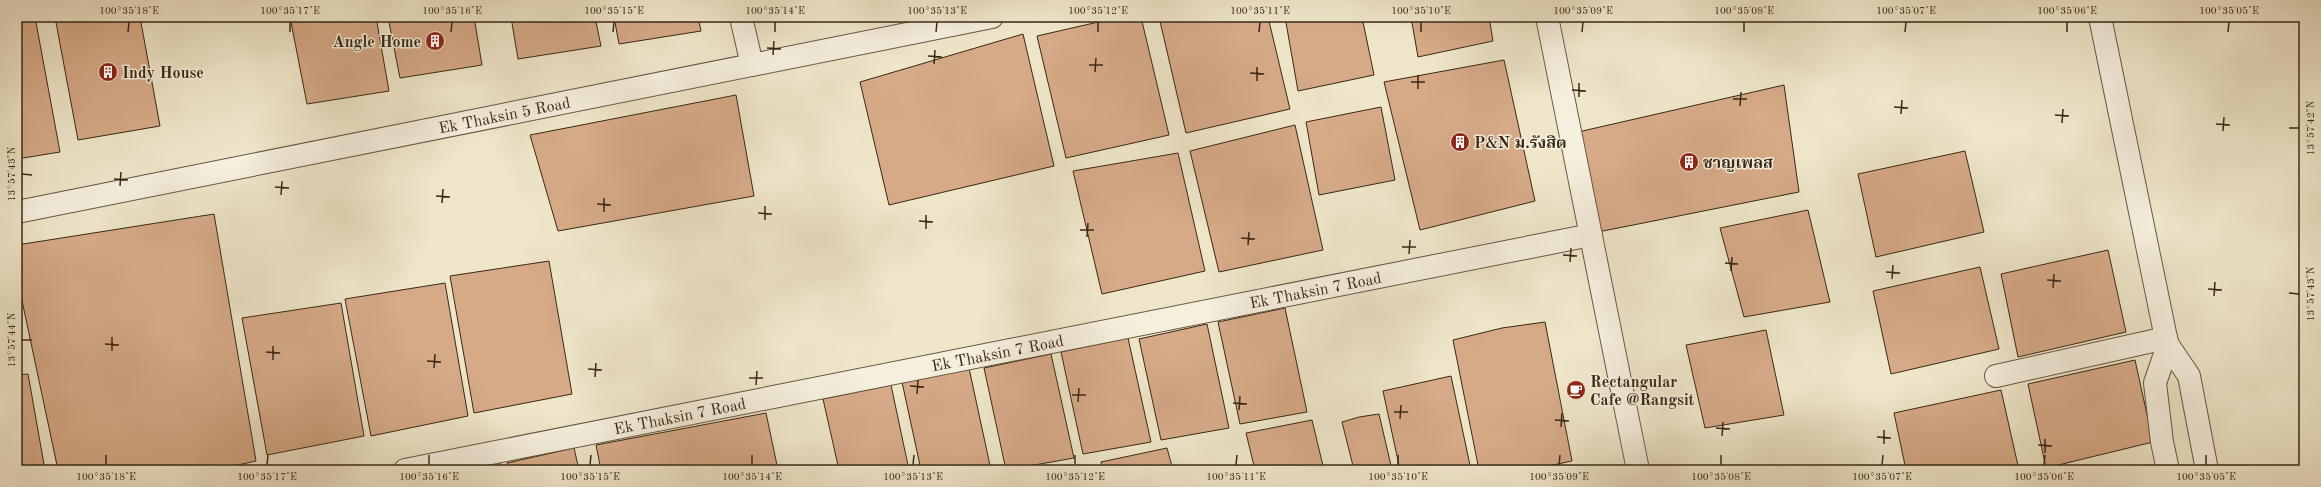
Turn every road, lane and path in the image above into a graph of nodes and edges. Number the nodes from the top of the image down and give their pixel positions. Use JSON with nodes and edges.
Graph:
{"nodes":[{"id":1,"x":741,"y":17,"type":"edge"},
{"id":2,"x":992,"y":17,"type":"edge"},
{"id":3,"x":1547,"y":17,"type":"edge"},
{"id":4,"x":2100,"y":17,"type":"edge"},
{"id":5,"x":752,"y":65,"type":"junction"},
{"id":6,"x":17,"y":212,"type":"edge"},
{"id":7,"x":1591,"y":235,"type":"junction"},
{"id":8,"x":2167,"y":341,"type":"junction"},
{"id":9,"x":1996,"y":376,"type":"dead end"},
{"id":10,"x":405,"y":470,"type":"edge"},
{"id":11,"x":1638,"y":470,"type":"edge"},
{"id":12,"x":2168,"y":470,"type":"edge"},
{"id":13,"x":2207,"y":470,"type":"edge"}],
"edges":[{"from":1,"to":5,"type":"street"},
{"from":2,"to":5,"type":"street","name":"Ek Thaksin 5 Road"},
{"from":3,"to":7,"type":"street"},
{"from":4,"to":8,"type":"street"},
{"from":5,"to":6,"type":"street","name":"Ek Thaksin 5 Road"},
{"from":7,"to":10,"type":"street","name":"Ek Thaksin 7 Road"},
{"from":7,"to":11,"type":"street"},
{"from":8,"to":9,"type":"street"},
{"from":8,"to":12,"type":"street"},
{"from":8,"to":13,"type":"street"}]}
